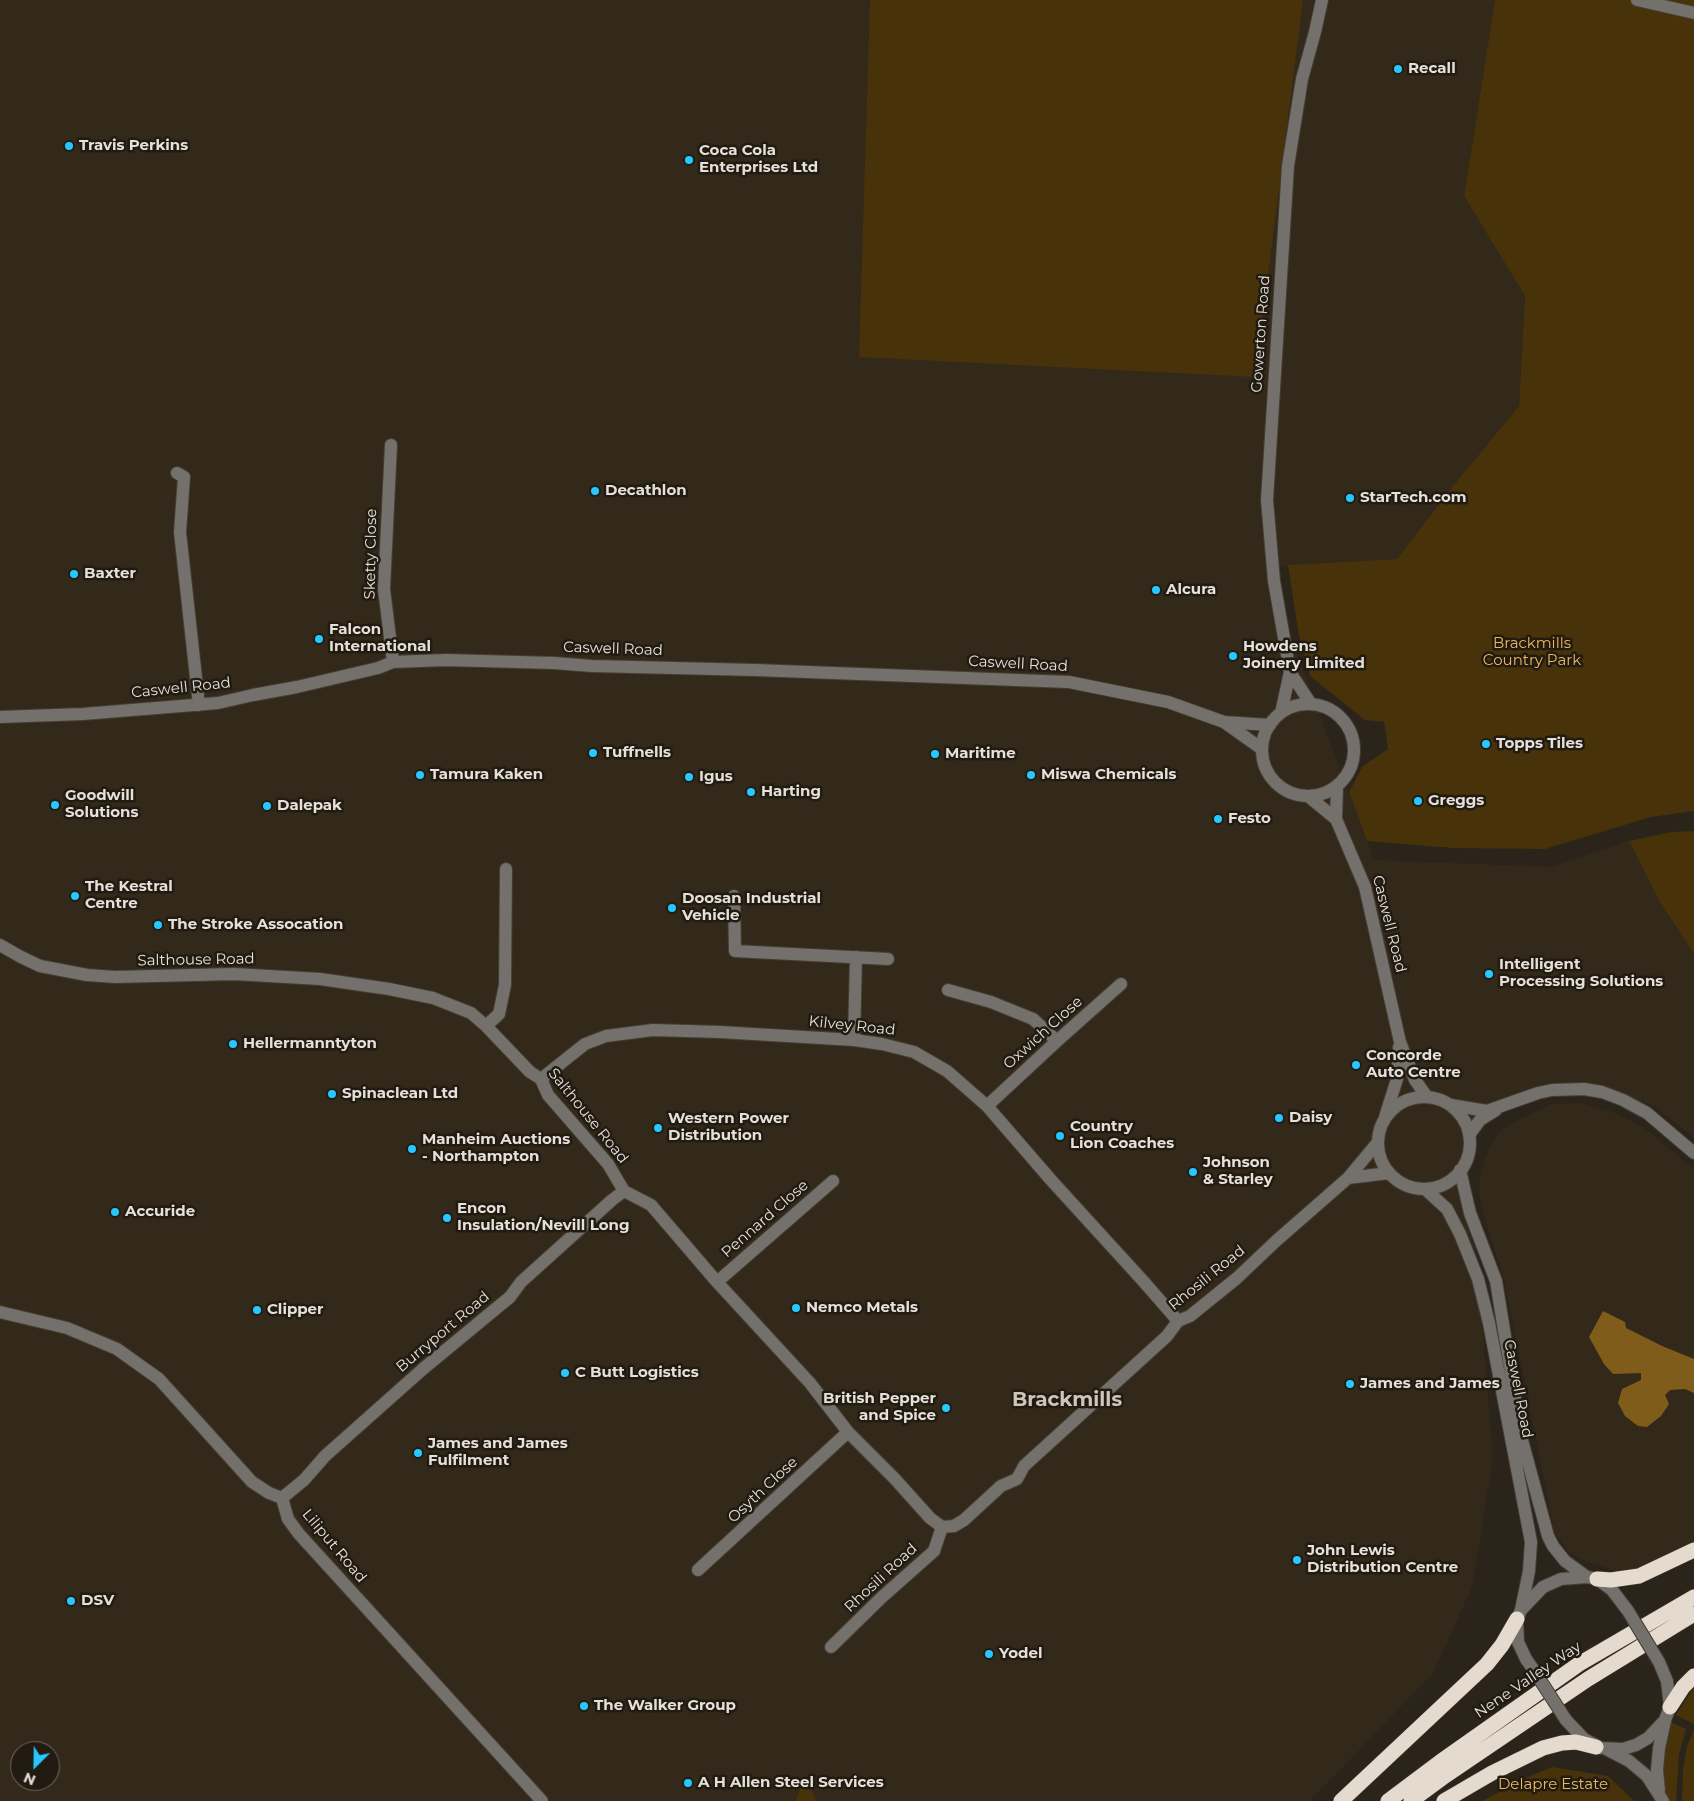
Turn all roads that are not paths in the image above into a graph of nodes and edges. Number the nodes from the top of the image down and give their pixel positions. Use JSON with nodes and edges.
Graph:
{"nodes":[{"id":1,"x":1322,"y":0,"type":"edge"},
{"id":2,"x":1637,"y":0,"type":"edge"},
{"id":3,"x":1694,"y":14,"type":"edge"},
{"id":4,"x":391,"y":445,"type":"dead end"},
{"id":5,"x":177,"y":473,"type":"dead end"},
{"id":6,"x":393,"y":662,"type":"junction"},
{"id":7,"x":1290,"y":672,"type":"junction"},
{"id":8,"x":1311,"y":704,"type":"junction"},
{"id":9,"x":199,"y":705,"type":"junction"},
{"id":10,"x":1282,"y":713,"type":"junction"},
{"id":11,"x":0,"y":717,"type":"edge"},
{"id":12,"x":1224,"y":722,"type":"junction"},
{"id":13,"x":1270,"y":725,"type":"junction"},
{"id":14,"x":1262,"y":749,"type":"junction"},
{"id":15,"x":1337,"y":786,"type":"junction"},
{"id":16,"x":1308,"y":796,"type":"junction"},
{"id":17,"x":1336,"y":819,"type":"junction"},
{"id":18,"x":506,"y":869,"type":"dead end"},
{"id":19,"x":734,"y":896,"type":"dead end"},
{"id":20,"x":0,"y":945,"type":"edge"},
{"id":21,"x":856,"y":957,"type":"junction"},
{"id":22,"x":888,"y":959,"type":"dead end"},
{"id":23,"x":1122,"y":984,"type":"dead end"},
{"id":24,"x":948,"y":990,"type":"dead end"},
{"id":25,"x":486,"y":1026,"type":"junction"},
{"id":26,"x":854,"y":1040,"type":"junction"},
{"id":27,"x":1056,"y":1041,"type":"junction"},
{"id":28,"x":1400,"y":1042,"type":"junction"},
{"id":29,"x":541,"y":1079,"type":"junction"},
{"id":30,"x":1427,"y":1097,"type":"junction"},
{"id":31,"x":1449,"y":1105,"type":"junction"},
{"id":32,"x":987,"y":1106,"type":"junction"},
{"id":33,"x":1503,"y":1106,"type":"junction"},
{"id":34,"x":1383,"y":1122,"type":"junction"},
{"id":35,"x":1469,"y":1135,"type":"junction"},
{"id":36,"x":1378,"y":1142,"type":"junction"},
{"id":37,"x":1694,"y":1153,"type":"edge"},
{"id":38,"x":1460,"y":1170,"type":"junction"},
{"id":39,"x":1389,"y":1173,"type":"junction"},
{"id":40,"x":1348,"y":1178,"type":"junction"},
{"id":41,"x":833,"y":1182,"type":"dead end"},
{"id":42,"x":1425,"y":1189,"type":"junction"},
{"id":43,"x":624,"y":1191,"type":"junction"},
{"id":44,"x":717,"y":1282,"type":"junction"},
{"id":45,"x":0,"y":1312,"type":"edge"},
{"id":46,"x":1178,"y":1321,"type":"junction"},
{"id":47,"x":848,"y":1432,"type":"junction"},
{"id":48,"x":282,"y":1498,"type":"junction"},
{"id":49,"x":942,"y":1527,"type":"junction"},
{"id":50,"x":1694,"y":1550,"type":"edge"},
{"id":51,"x":698,"y":1570,"type":"dead end"},
{"id":52,"x":1592,"y":1578,"type":"junction"},
{"id":53,"x":1694,"y":1597,"type":"edge"},
{"id":54,"x":1694,"y":1614,"type":"edge"},
{"id":55,"x":1519,"y":1615,"type":"junction"},
{"id":56,"x":831,"y":1647,"type":"dead end"},
{"id":57,"x":1694,"y":1676,"type":"edge"},
{"id":58,"x":1667,"y":1714,"type":"junction"},
{"id":59,"x":1601,"y":1748,"type":"junction"},
{"id":60,"x":1440,"y":1762,"type":"junction"},
{"id":61,"x":1661,"y":1797,"type":"edge"},
{"id":62,"x":542,"y":1801,"type":"edge"},
{"id":63,"x":1341,"y":1801,"type":"edge"},
{"id":64,"x":1375,"y":1801,"type":"edge"},
{"id":65,"x":1388,"y":1801,"type":"edge"},
{"id":66,"x":1411,"y":1801,"type":"edge"},
{"id":67,"x":1444,"y":1801,"type":"edge"}],
"edges":[{"from":1,"to":7,"type":"street","name":"Gowerton Road"},
{"from":2,"to":3,"type":"street"},
{"from":4,"to":6,"type":"street","name":"Sketty Close"},
{"from":5,"to":9,"type":"street"},
{"from":6,"to":9,"type":"street","name":"Caswell Road"},
{"from":6,"to":12,"type":"street","name":"Caswell Road"},
{"from":7,"to":8,"type":"street","name":"Gowerton Road"},
{"from":7,"to":10,"type":"street","name":"Gowerton Road"},
{"from":8,"to":10,"type":"street"},
{"from":8,"to":15,"type":"street"},
{"from":9,"to":11,"type":"street","name":"Caswell Road"},
{"from":10,"to":13,"type":"street"},
{"from":12,"to":13,"type":"street","name":"Caswell Road"},
{"from":12,"to":14,"type":"street","name":"Caswell Road"},
{"from":13,"to":14,"type":"street"},
{"from":14,"to":16,"type":"street"},
{"from":15,"to":16,"type":"street"},
{"from":15,"to":17,"type":"street","name":"Caswell Road"},
{"from":16,"to":17,"type":"street","name":"Caswell Road"},
{"from":17,"to":28,"type":"street","name":"Caswell Road"},
{"from":18,"to":25,"type":"street"},
{"from":19,"to":21,"type":"street"},
{"from":20,"to":25,"type":"street","name":"Salthouse Road"},
{"from":21,"to":22,"type":"street"},
{"from":21,"to":26,"type":"street"},
{"from":23,"to":27,"type":"street","name":"Oxwich Close"},
{"from":24,"to":27,"type":"street"},
{"from":25,"to":29,"type":"street","name":"Salthouse Road"},
{"from":26,"to":29,"type":"street","name":"Kilvey Road"},
{"from":26,"to":32,"type":"street","name":"Kilvey Road"},
{"from":27,"to":32,"type":"street","name":"Oxwich Close"},
{"from":28,"to":30,"type":"street","name":"Caswell Road"},
{"from":28,"to":34,"type":"street","name":"Caswell Road"},
{"from":29,"to":43,"type":"street","name":"Salthouse Road"},
{"from":30,"to":31,"type":"street"},
{"from":30,"to":34,"type":"street"},
{"from":31,"to":33,"type":"street"},
{"from":31,"to":35,"type":"street"},
{"from":32,"to":46,"type":"street","name":"Kilvey Road"},
{"from":33,"to":35,"type":"street"},
{"from":33,"to":37,"type":"street"},
{"from":34,"to":36,"type":"street"},
{"from":35,"to":38,"type":"street"},
{"from":36,"to":39,"type":"street"},
{"from":36,"to":40,"type":"street","name":"Rhosili Road"},
{"from":38,"to":42,"type":"street"},
{"from":38,"to":52,"type":"street","name":"Caswell Road"},
{"from":39,"to":40,"type":"street"},
{"from":39,"to":42,"type":"street"},
{"from":40,"to":46,"type":"street","name":"Rhosili Road"},
{"from":41,"to":44,"type":"street","name":"Pennard Close"},
{"from":42,"to":55,"type":"street","name":"Caswell Road"},
{"from":43,"to":44,"type":"street"},
{"from":43,"to":48,"type":"street","name":"Burryport Road"},
{"from":44,"to":47,"type":"street"},
{"from":45,"to":48,"type":"street"},
{"from":46,"to":49,"type":"street","name":"Rhosili Road"},
{"from":47,"to":49,"type":"street"},
{"from":47,"to":51,"type":"street","name":"Osyth Close"},
{"from":48,"to":62,"type":"street","name":"Liliput Road"},
{"from":49,"to":56,"type":"street","name":"Rhosili Road"},
{"from":50,"to":52,"type":"highway"},
{"from":52,"to":55,"type":"street"},
{"from":52,"to":58,"type":"street","bridge":true},
{"from":53,"to":60,"type":"highway","name":"Nene Valley Way"},
{"from":54,"to":66,"type":"highway"},
{"from":55,"to":59,"type":"street","bridge":true},
{"from":55,"to":63,"type":"highway"},
{"from":57,"to":58,"type":"highway"},
{"from":58,"to":59,"type":"street"},
{"from":58,"to":61,"type":"street"},
{"from":59,"to":61,"type":"street"},
{"from":59,"to":67,"type":"highway"},
{"from":60,"to":64,"type":"highway"},
{"from":60,"to":65,"type":"highway","name":"Nene Valley Way"}]}
